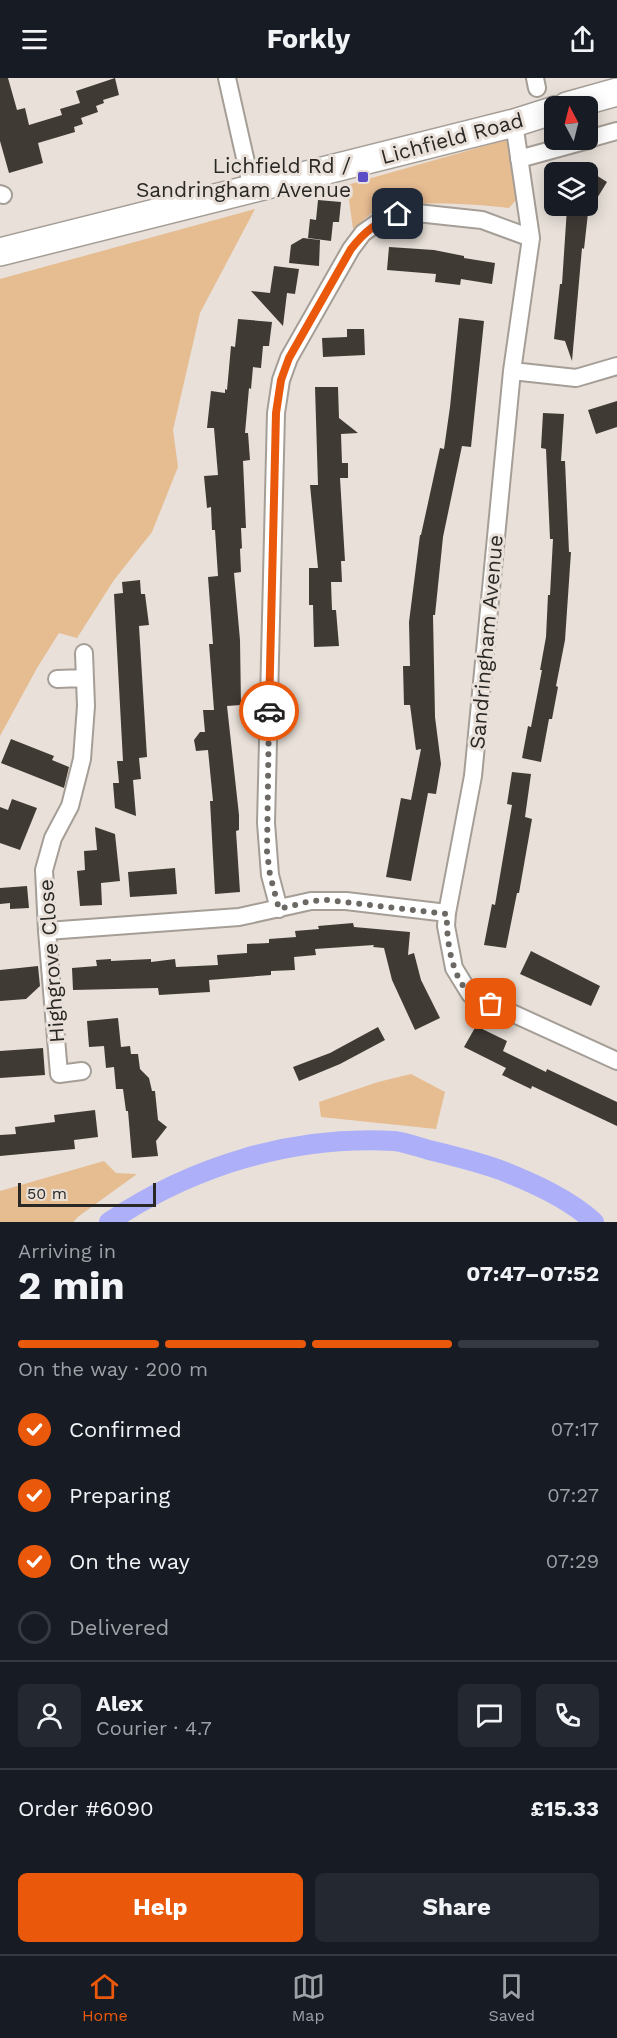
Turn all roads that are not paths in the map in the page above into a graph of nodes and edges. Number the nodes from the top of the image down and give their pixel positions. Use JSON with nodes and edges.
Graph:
{"nodes":[{"id":1,"x":227,"y":78,"type":"edge"},
{"id":2,"x":617,"y":92,"type":"edge"},
{"id":3,"x":598,"y":97,"type":"edge"},
{"id":4,"x":544,"y":113,"type":"edge"},
{"id":5,"x":514,"y":123,"type":"junction"},
{"id":6,"x":617,"y":131,"type":"edge"},
{"id":7,"x":598,"y":136,"type":"edge"},
{"id":8,"x":550,"y":150,"type":"edge"},
{"id":9,"x":519,"y":159,"type":"junction"},
{"id":10,"x":252,"y":189,"type":"junction"},
{"id":11,"x":531,"y":238,"type":"junction"},
{"id":12,"x":0,"y":252,"type":"edge"},
{"id":13,"x":617,"y":366,"type":"edge"},
{"id":14,"x":512,"y":371,"type":"junction"},
{"id":15,"x":84,"y":653,"type":"dead end"},
{"id":16,"x":57,"y":678,"type":"dead end"},
{"id":17,"x":84,"y":678,"type":"junction"},
{"id":18,"x":279,"y":909,"type":"junction"},
{"id":19,"x":447,"y":914,"type":"junction"},
{"id":20,"x":47,"y":931,"type":"junction"},
{"id":21,"x":617,"y":1061,"type":"edge"},
{"id":22,"x":82,"y":1071,"type":"dead end"}],
"edges":[{"from":1,"to":10,"type":"street"},
{"from":2,"to":3,"type":"main road"},
{"from":4,"to":5,"type":"main road","name":"Lichfield Road"},
{"from":5,"to":9,"type":"street","name":"Sandringham Avenue"},
{"from":5,"to":10,"type":"main road","name":"Lichfield Road"},
{"from":6,"to":7,"type":"street"},
{"from":8,"to":9,"type":"street"},
{"from":9,"to":11,"type":"street","name":"Sandringham Avenue"},
{"from":10,"to":12,"type":"main road","name":"Lichfield Road"},
{"from":11,"to":14,"type":"street","name":"Sandringham Avenue"},
{"from":11,"to":18,"type":"street"},
{"from":13,"to":14,"type":"street"},
{"from":14,"to":19,"type":"street","name":"Sandringham Avenue"},
{"from":15,"to":17,"type":"street","name":"Highgrove Close"},
{"from":16,"to":17,"type":"street"},
{"from":17,"to":20,"type":"street","name":"Highgrove Close"},
{"from":18,"to":19,"type":"street"},
{"from":18,"to":20,"type":"street"},
{"from":19,"to":21,"type":"street","name":"Sandringham Avenue"},
{"from":20,"to":22,"type":"street","name":"Highgrove Close"}]}
